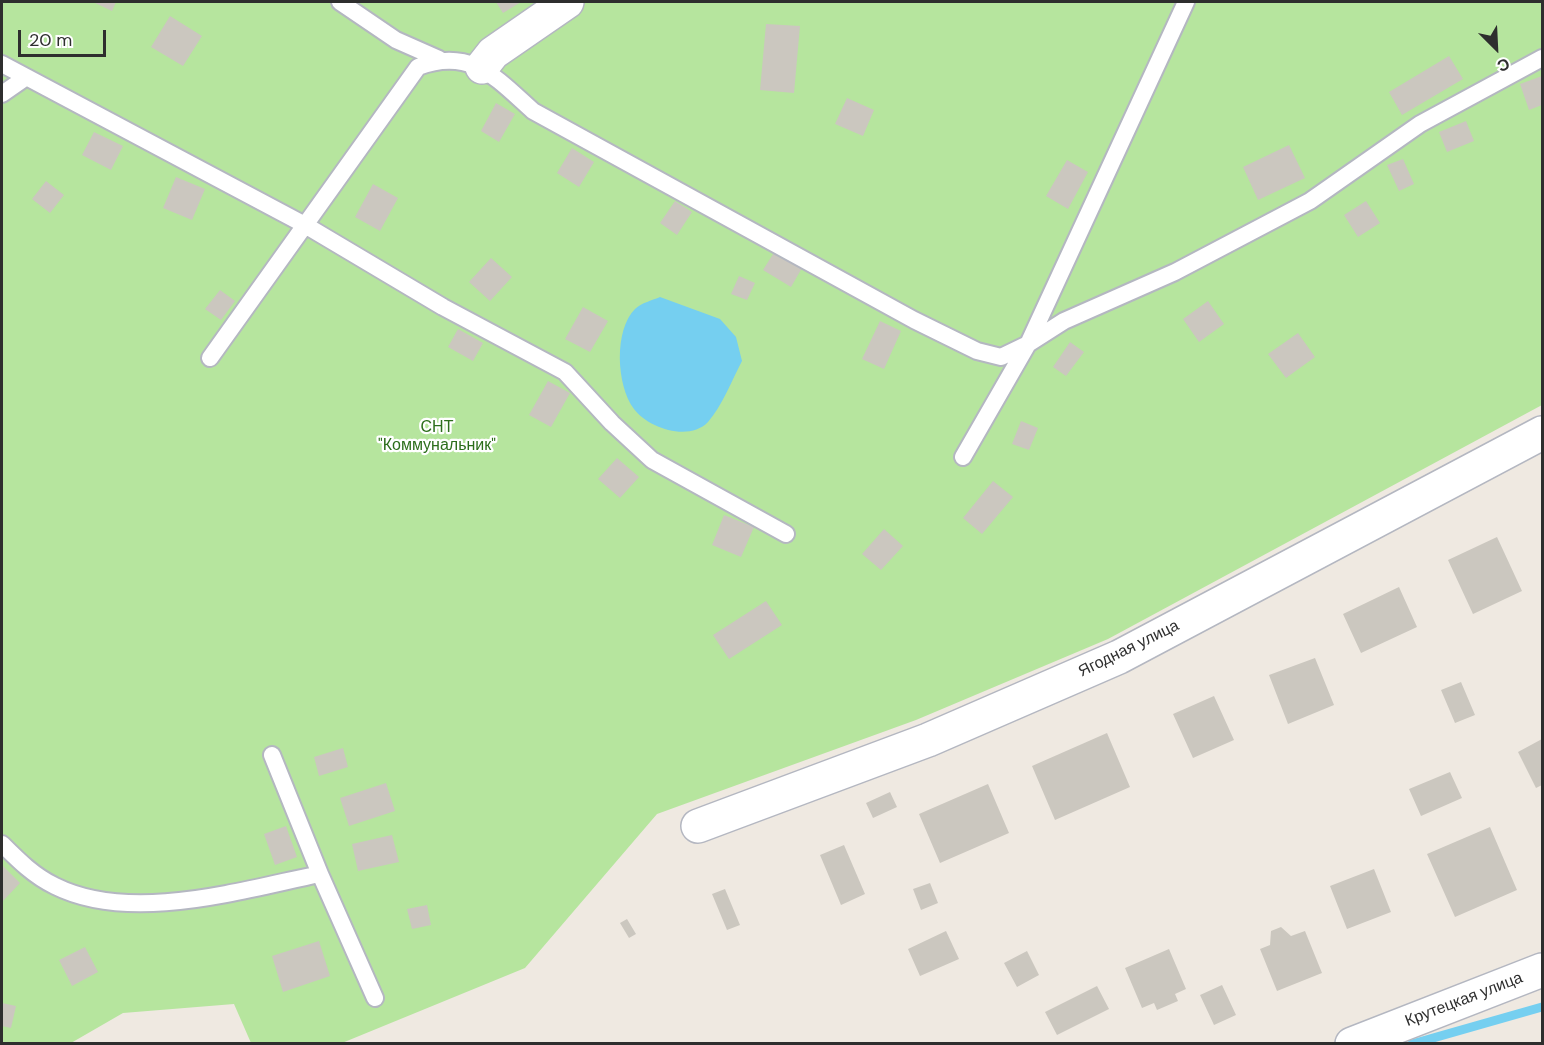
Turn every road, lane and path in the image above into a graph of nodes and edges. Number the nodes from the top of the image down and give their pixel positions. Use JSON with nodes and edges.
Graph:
{"nodes":[{"id":1,"x":340,"y":2,"type":"edge"},
{"id":2,"x":1186,"y":2,"type":"edge"},
{"id":3,"x":560,"y":4,"type":"edge"},
{"id":4,"x":1542,"y":58,"type":"edge"},
{"id":5,"x":439,"y":59,"type":"junction"},
{"id":6,"x":2,"y":64,"type":"edge"},
{"id":7,"x":482,"y":66,"type":"junction"},
{"id":8,"x":25,"y":78,"type":"junction"},
{"id":9,"x":2,"y":94,"type":"edge"},
{"id":10,"x":305,"y":225,"type":"junction"},
{"id":11,"x":1028,"y":344,"type":"junction"},
{"id":12,"x":210,"y":358,"type":"dead end"},
{"id":13,"x":1542,"y":433,"type":"edge"},
{"id":14,"x":963,"y":457,"type":"dead end"},
{"id":15,"x":786,"y":534,"type":"dead end"},
{"id":16,"x":272,"y":755,"type":"dead end"},
{"id":17,"x":698,"y":826,"type":"dead end"},
{"id":18,"x":2,"y":844,"type":"edge"},
{"id":19,"x":320,"y":874,"type":"junction"},
{"id":20,"x":1542,"y":970,"type":"edge"},
{"id":21,"x":375,"y":998,"type":"dead end"},
{"id":22,"x":1352,"y":1044,"type":"edge"}],
"edges":[{"from":1,"to":5,"type":"lane"},
{"from":2,"to":11,"type":"lane"},
{"from":3,"to":7,"type":"street"},
{"from":4,"to":11,"type":"lane"},
{"from":5,"to":7,"type":"lane"},
{"from":5,"to":10,"type":"lane"},
{"from":6,"to":8,"type":"lane"},
{"from":7,"to":11,"type":"lane"},
{"from":8,"to":9,"type":"lane"},
{"from":8,"to":10,"type":"lane"},
{"from":10,"to":12,"type":"lane"},
{"from":10,"to":15,"type":"lane"},
{"from":11,"to":14,"type":"lane"},
{"from":13,"to":17,"type":"street","name":"Ягодная улица"},
{"from":16,"to":19,"type":"lane"},
{"from":18,"to":19,"type":"lane"},
{"from":19,"to":21,"type":"lane"},
{"from":20,"to":22,"type":"street","name":"Крутецкая улица"}]}
